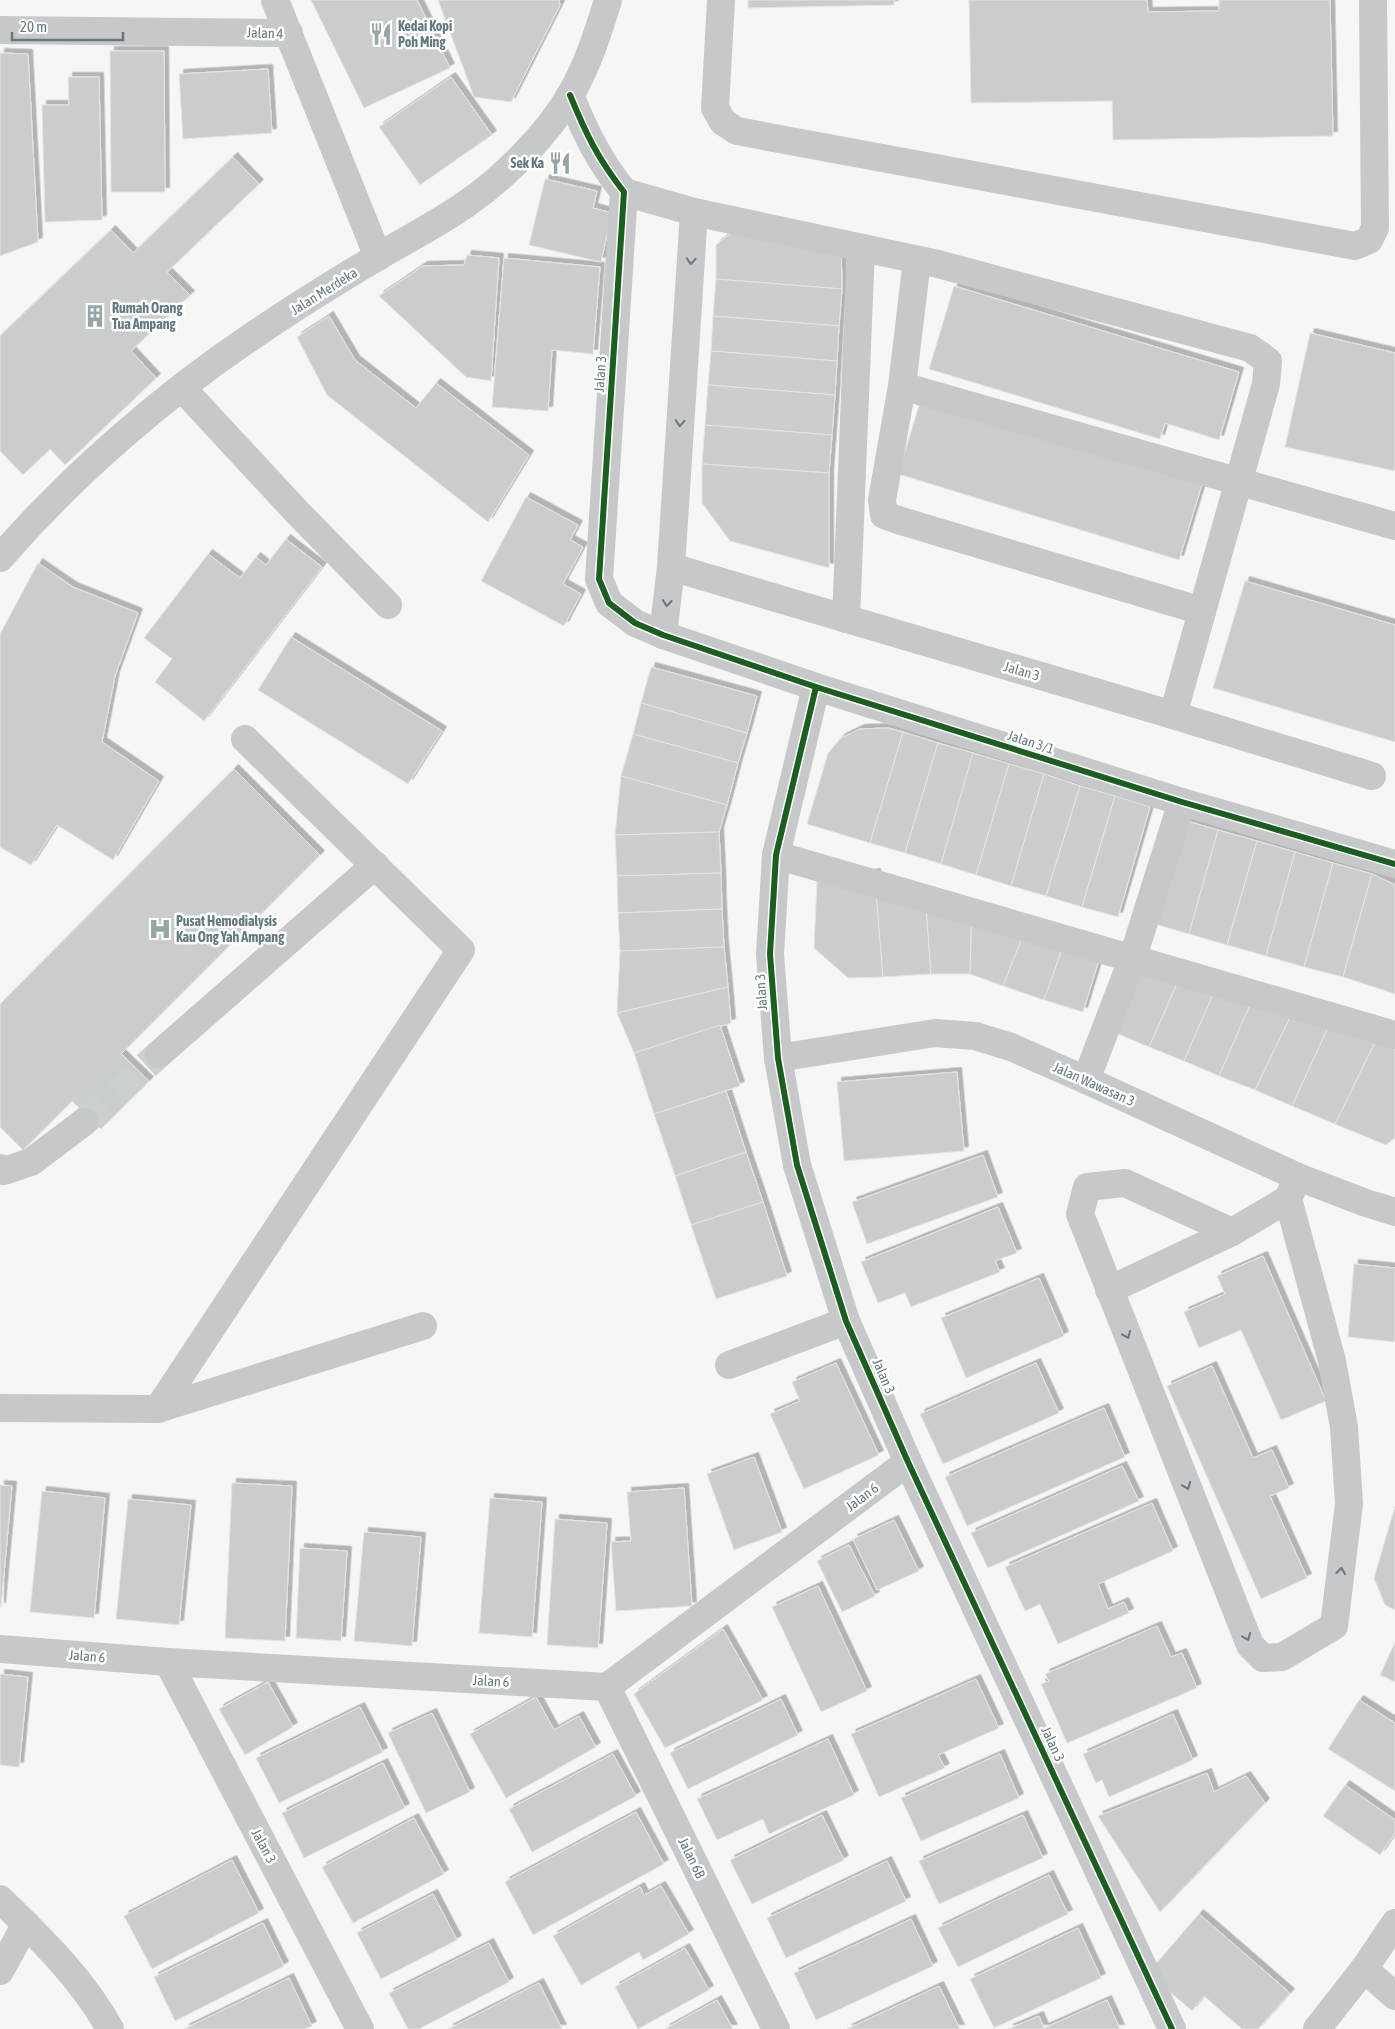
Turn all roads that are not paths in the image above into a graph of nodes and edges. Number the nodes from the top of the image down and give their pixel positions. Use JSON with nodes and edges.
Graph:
{"nodes":[{"id":1,"x":275,"y":0,"type":"edge"},
{"id":2,"x":608,"y":0,"type":"edge"},
{"id":3,"x":721,"y":0,"type":"edge"},
{"id":4,"x":1373,"y":0,"type":"edge"},
{"id":5,"x":0,"y":30,"type":"edge"},
{"id":6,"x":289,"y":33,"type":"junction"},
{"id":7,"x":570,"y":95,"type":"junction"},
{"id":8,"x":624,"y":192,"type":"junction"},
{"id":9,"x":694,"y":212,"type":"junction"},
{"id":10,"x":870,"y":250,"type":"junction"},
{"id":11,"x":378,"y":257,"type":"junction"},
{"id":12,"x":917,"y":260,"type":"junction"},
{"id":13,"x":912,"y":299,"type":"junction"},
{"id":14,"x":902,"y":386,"type":"junction"},
{"id":15,"x":182,"y":388,"type":"junction"},
{"id":16,"x":1238,"y":482,"type":"junction"},
{"id":17,"x":1395,"y":526,"type":"edge"},
{"id":18,"x":0,"y":558,"type":"edge"},
{"id":19,"x":671,"y":567,"type":"junction"},
{"id":20,"x":388,"y":604,"type":"dead end"},
{"id":21,"x":1202,"y":612,"type":"junction"},
{"id":22,"x":846,"y":619,"type":"junction"},
{"id":23,"x":663,"y":635,"type":"junction"},
{"id":24,"x":816,"y":687,"type":"junction"},
{"id":25,"x":1173,"y":715,"type":"junction"},
{"id":26,"x":245,"y":739,"type":"dead end"},
{"id":27,"x":1372,"y":776,"type":"dead end"},
{"id":28,"x":1182,"y":802,"type":"junction"},
{"id":29,"x":776,"y":855,"type":"junction"},
{"id":30,"x":1395,"y":864,"type":"edge"},
{"id":31,"x":375,"y":865,"type":"junction"},
{"id":32,"x":1132,"y":960,"type":"junction"},
{"id":33,"x":1395,"y":1035,"type":"edge"},
{"id":34,"x":160,"y":1054,"type":"tunnel mouth"},
{"id":35,"x":778,"y":1058,"type":"junction"},
{"id":36,"x":1086,"y":1080,"type":"junction"},
{"id":37,"x":84,"y":1122,"type":"tunnel mouth"},
{"id":38,"x":0,"y":1168,"type":"edge"},
{"id":39,"x":1293,"y":1188,"type":"junction"},
{"id":40,"x":1395,"y":1212,"type":"edge"},
{"id":41,"x":1232,"y":1232,"type":"junction"},
{"id":42,"x":1109,"y":1290,"type":"junction"},
{"id":43,"x":846,"y":1321,"type":"junction"},
{"id":44,"x":423,"y":1326,"type":"dead end"},
{"id":45,"x":729,"y":1366,"type":"dead end"},
{"id":46,"x":0,"y":1408,"type":"edge"},
{"id":47,"x":158,"y":1409,"type":"junction"},
{"id":48,"x":908,"y":1462,"type":"junction"},
{"id":49,"x":0,"y":1649,"type":"edge"},
{"id":50,"x":168,"y":1662,"type":"junction"},
{"id":51,"x":607,"y":1688,"type":"junction"},
{"id":52,"x":0,"y":1899,"type":"edge"},
{"id":53,"x":26,"y":1924,"type":"junction"},
{"id":54,"x":1391,"y":1939,"type":"edge"},
{"id":55,"x":1364,"y":1969,"type":"junction"},
{"id":56,"x":0,"y":1971,"type":"edge"},
{"id":57,"x":1395,"y":1996,"type":"edge"},
{"id":58,"x":110,"y":2029,"type":"edge"},
{"id":59,"x":360,"y":2029,"type":"edge"},
{"id":60,"x":776,"y":2029,"type":"edge"},
{"id":61,"x":1172,"y":2029,"type":"edge"},
{"id":62,"x":1317,"y":2029,"type":"edge"}],
"edges":[{"from":1,"to":6,"type":"street"},
{"from":2,"to":7,"type":"street","name":"Jalan Merdeka"},
{"from":3,"to":4,"type":"street"},
{"from":5,"to":6,"type":"street","name":"Jalan 4"},
{"from":6,"to":11,"type":"street","name":"Jalan 4"},
{"from":7,"to":8,"type":"street"},
{"from":7,"to":11,"type":"street","name":"Jalan Merdeka"},
{"from":8,"to":9,"type":"street"},
{"from":8,"to":23,"type":"street","name":"Jalan 3"},
{"from":9,"to":10,"type":"street"},
{"from":9,"to":19,"type":"street","one_way":true},
{"from":10,"to":12,"type":"street"},
{"from":10,"to":13,"type":"street"},
{"from":10,"to":22,"type":"street"},
{"from":11,"to":15,"type":"street","name":"Jalan Merdeka"},
{"from":12,"to":13,"type":"street"},
{"from":12,"to":16,"type":"street"},
{"from":13,"to":14,"type":"street"},
{"from":14,"to":16,"type":"street"},
{"from":14,"to":21,"type":"street"},
{"from":15,"to":18,"type":"street","name":"Jalan Merdeka"},
{"from":15,"to":20,"type":"street"},
{"from":16,"to":17,"type":"street"},
{"from":16,"to":21,"type":"street"},
{"from":19,"to":22,"type":"street","name":"Jalan 3"},
{"from":19,"to":23,"type":"street","one_way":true},
{"from":21,"to":25,"type":"street"},
{"from":22,"to":25,"type":"street","name":"Jalan 3"},
{"from":23,"to":24,"type":"street","name":"Jalan 3/1"},
{"from":24,"to":28,"type":"street","name":"Jalan 3/1"},
{"from":24,"to":29,"type":"street","name":"Jalan 3"},
{"from":25,"to":27,"type":"street","name":"Jalan 3"},
{"from":26,"to":31,"type":"street"},
{"from":28,"to":30,"type":"street","name":"Jalan 3/1"},
{"from":28,"to":32,"type":"street"},
{"from":29,"to":32,"type":"street"},
{"from":29,"to":35,"type":"street","name":"Jalan 3"},
{"from":31,"to":34,"type":"street"},
{"from":31,"to":47,"type":"street"},
{"from":32,"to":33,"type":"street"},
{"from":32,"to":36,"type":"street"},
{"from":35,"to":36,"type":"street","name":"Jalan Wawasan 3"},
{"from":35,"to":43,"type":"street","name":"Jalan 3"},
{"from":36,"to":39,"type":"street","name":"Jalan Wawasan 3"},
{"from":37,"to":38,"type":"street"},
{"from":39,"to":40,"type":"street","name":"Jalan Wawasan 3"},
{"from":39,"to":41,"type":"street"},
{"from":42,"to":39,"type":"street","one_way":true},
{"from":41,"to":42,"type":"street"},
{"from":41,"to":42,"type":"street"},
{"from":43,"to":45,"type":"street"},
{"from":43,"to":48,"type":"street","name":"Jalan 3"},
{"from":44,"to":47,"type":"street"},
{"from":46,"to":47,"type":"street"},
{"from":48,"to":51,"type":"street","name":"Jalan 6"},
{"from":48,"to":61,"type":"street","name":"Jalan 3"},
{"from":49,"to":50,"type":"street","name":"Jalan 6"},
{"from":50,"to":51,"type":"street","name":"Jalan 6"},
{"from":50,"to":59,"type":"street","name":"Jalan 3"},
{"from":51,"to":60,"type":"street","name":"Jalan 6B"},
{"from":52,"to":53,"type":"street"},
{"from":53,"to":56,"type":"street"},
{"from":53,"to":58,"type":"street"},
{"from":54,"to":55,"type":"street"},
{"from":55,"to":57,"type":"street"},
{"from":55,"to":62,"type":"street"}]}
